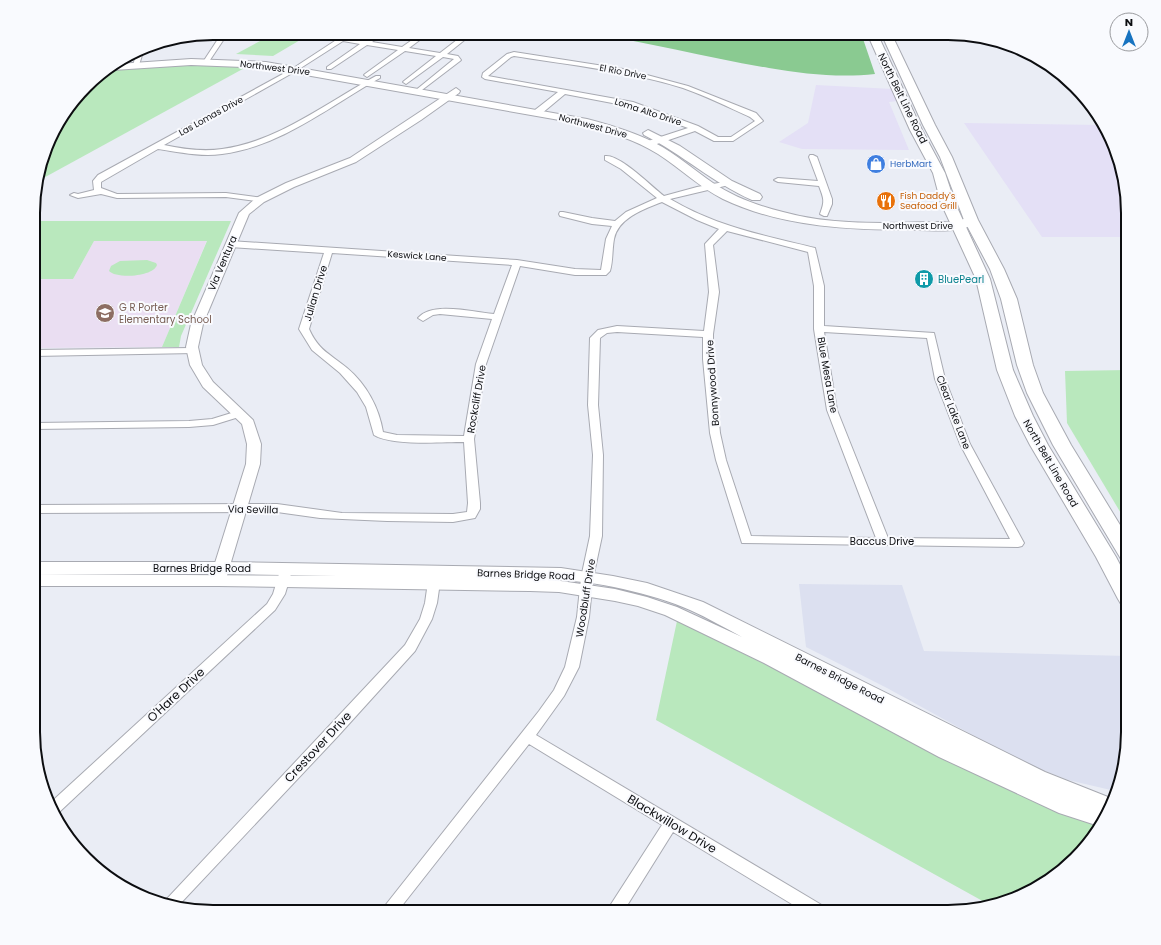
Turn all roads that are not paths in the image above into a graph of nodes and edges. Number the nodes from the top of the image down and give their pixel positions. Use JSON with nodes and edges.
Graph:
{"nodes":[{"id":1,"x":220,"y":40,"type":"edge"},
{"id":2,"x":338,"y":40,"type":"edge"},
{"id":3,"x":346,"y":40,"type":"edge"},
{"id":4,"x":370,"y":40,"type":"edge"},
{"id":5,"x":416,"y":40,"type":"edge"},
{"id":6,"x":461,"y":40,"type":"edge"},
{"id":7,"x":875,"y":40,"type":"edge"},
{"id":8,"x":890,"y":40,"type":"edge"},
{"id":9,"x":366,"y":43,"type":"junction"},
{"id":10,"x":403,"y":49,"type":"junction"},
{"id":11,"x":442,"y":55,"type":"junction"},
{"id":12,"x":138,"y":58,"type":"edge"},
{"id":13,"x":208,"y":59,"type":"junction"},
{"id":14,"x":298,"y":67,"type":"junction"},
{"id":15,"x":329,"y":68,"type":"junction"},
{"id":16,"x":485,"y":74,"type":"joint"},
{"id":17,"x":370,"y":78,"type":"junction"},
{"id":18,"x":406,"y":82,"type":"junction"},
{"id":19,"x":422,"y":88,"type":"junction"},
{"id":20,"x":564,"y":91,"type":"junction"},
{"id":21,"x":452,"y":94,"type":"junction"},
{"id":22,"x":900,"y":95,"type":"junction"},
{"id":23,"x":915,"y":95,"type":"junction"},
{"id":24,"x":542,"y":110,"type":"junction"},
{"id":25,"x":759,"y":120,"type":"joint"},
{"id":26,"x":696,"y":128,"type":"junction"},
{"id":27,"x":662,"y":139,"type":"junction"},
{"id":28,"x":648,"y":144,"type":"junction"},
{"id":29,"x":156,"y":146,"type":"junction"},
{"id":30,"x":813,"y":157,"type":"dead end"},
{"id":31,"x":608,"y":158,"type":"dead end"},
{"id":32,"x":948,"y":179,"type":"junction"},
{"id":33,"x":778,"y":180,"type":"dead end"},
{"id":34,"x":726,"y":183,"type":"junction"},
{"id":35,"x":822,"y":184,"type":"junction"},
{"id":36,"x":710,"y":187,"type":"junction"},
{"id":37,"x":100,"y":188,"type":"junction"},
{"id":38,"x":74,"y":195,"type":"dead end"},
{"id":39,"x":260,"y":200,"type":"junction"},
{"id":40,"x":664,"y":200,"type":"junction"},
{"id":41,"x":563,"y":214,"type":"dead end"},
{"id":42,"x":824,"y":214,"type":"junction"},
{"id":43,"x":961,"y":221,"type":"junction"},
{"id":44,"x":615,"y":224,"type":"junction"},
{"id":45,"x":725,"y":228,"type":"junction"},
{"id":46,"x":230,"y":244,"type":"junction"},
{"id":47,"x":329,"y":250,"type":"junction"},
{"id":48,"x":517,"y":264,"type":"junction"},
{"id":49,"x":498,"y":316,"type":"junction"},
{"id":50,"x":423,"y":318,"type":"dead end"},
{"id":51,"x":819,"y":329,"type":"junction"},
{"id":52,"x":708,"y":334,"type":"junction"},
{"id":53,"x":192,"y":351,"type":"junction"},
{"id":54,"x":40,"y":353,"type":"edge"},
{"id":55,"x":1014,"y":392,"type":"junction"},
{"id":56,"x":1035,"y":393,"type":"junction"},
{"id":57,"x":238,"y":414,"type":"junction"},
{"id":58,"x":40,"y":426,"type":"edge"},
{"id":59,"x":469,"y":439,"type":"junction"},
{"id":60,"x":240,"y":508,"type":"junction"},
{"id":61,"x":40,"y":509,"type":"edge"},
{"id":62,"x":471,"y":515,"type":"joint"},
{"id":63,"x":746,"y":540,"type":"joint"},
{"id":64,"x":884,"y":540,"type":"junction"},
{"id":65,"x":1018,"y":542,"type":"joint"},
{"id":66,"x":1121,"y":542,"type":"edge"},
{"id":67,"x":40,"y":568,"type":"edge"},
{"id":68,"x":220,"y":574,"type":"junction"},
{"id":69,"x":285,"y":575,"type":"junction"},
{"id":70,"x":435,"y":578,"type":"junction"},
{"id":71,"x":40,"y":580,"type":"edge"},
{"id":72,"x":587,"y":584,"type":"junction"},
{"id":73,"x":1121,"y":585,"type":"edge"},
{"id":74,"x":831,"y":681,"type":"junction"},
{"id":75,"x":526,"y":736,"type":"junction"},
{"id":76,"x":1105,"y":805,"type":"edge"},
{"id":77,"x":57,"y":806,"type":"edge"},
{"id":78,"x":1098,"y":817,"type":"edge"},
{"id":79,"x":671,"y":823,"type":"junction"},
{"id":80,"x":173,"y":900,"type":"edge"},
{"id":81,"x":393,"y":905,"type":"edge"},
{"id":82,"x":618,"y":905,"type":"edge"},
{"id":83,"x":807,"y":905,"type":"edge"}],
"edges":[{"from":1,"to":13,"type":"street"},
{"from":2,"to":14,"type":"street","name":"Las Lomas Drive"},
{"from":3,"to":9,"type":"street"},
{"from":4,"to":9,"type":"street"},
{"from":5,"to":10,"type":"street"},
{"from":6,"to":11,"type":"street"},
{"from":7,"to":22,"type":"main road","name":"North Belt Line Road"},
{"from":8,"to":23,"type":"main road","name":"North Belt Line Road"},
{"from":9,"to":10,"type":"street"},
{"from":9,"to":15,"type":"street"},
{"from":10,"to":11,"type":"street"},
{"from":10,"to":17,"type":"street"},
{"from":11,"to":18,"type":"street"},
{"from":11,"to":19,"type":"street"},
{"from":12,"to":13,"type":"main road","name":"Northwest Drive"},
{"from":13,"to":14,"type":"main road","name":"Northwest Drive"},
{"from":14,"to":15,"type":"main road","name":"Northwest Drive"},
{"from":14,"to":17,"type":"main road","name":"Northwest Drive"},
{"from":14,"to":29,"type":"street","name":"Las Lomas Drive"},
{"from":15,"to":17,"type":"main road","name":"Northwest Drive"},
{"from":16,"to":20,"type":"street","name":"Loma Alto Drive"},
{"from":16,"to":25,"type":"street","name":"El Rio Drive"},
{"from":17,"to":18,"type":"main road","name":"Northwest Drive"},
{"from":17,"to":19,"type":"main road","name":"Northwest Drive"},
{"from":17,"to":29,"type":"street"},
{"from":18,"to":19,"type":"main road","name":"Northwest Drive"},
{"from":19,"to":21,"type":"main road","name":"Northwest Drive"},
{"from":20,"to":24,"type":"street"},
{"from":20,"to":26,"type":"street","name":"Loma Alto Drive"},
{"from":21,"to":24,"type":"main road","name":"Northwest Drive"},
{"from":21,"to":39,"type":"street","name":"Via Ventura"},
{"from":22,"to":23,"type":"main road"},
{"from":22,"to":32,"type":"main road","name":"North Belt Line Road"},
{"from":23,"to":32,"type":"main road","name":"North Belt Line Road"},
{"from":24,"to":27,"type":"main road","name":"Northwest Drive"},
{"from":24,"to":28,"type":"main road","name":"Northwest Drive"},
{"from":25,"to":26,"type":"street","name":"Loma Alto Drive"},
{"from":26,"to":27,"type":"street"},
{"from":27,"to":28,"type":"street"},
{"from":27,"to":34,"type":"main road","name":"Northwest Drive"},
{"from":28,"to":36,"type":"main road","name":"Northwest Drive"},
{"from":29,"to":37,"type":"street","name":"Las Lomas Drive"},
{"from":30,"to":35,"type":"street"},
{"from":31,"to":40,"type":"street"},
{"from":32,"to":43,"type":"main road","name":"North Belt Line Road"},
{"from":33,"to":35,"type":"street"},
{"from":34,"to":36,"type":"street"},
{"from":34,"to":42,"type":"main road","name":"Northwest Drive"},
{"from":35,"to":42,"type":"street"},
{"from":36,"to":40,"type":"street"},
{"from":36,"to":43,"type":"main road","name":"Northwest Drive"},
{"from":37,"to":38,"type":"street"},
{"from":37,"to":39,"type":"street"},
{"from":39,"to":46,"type":"street","name":"Via Ventura"},
{"from":40,"to":44,"type":"street"},
{"from":40,"to":45,"type":"street"},
{"from":41,"to":44,"type":"street"},
{"from":42,"to":43,"type":"main road","name":"Northwest Drive"},
{"from":43,"to":55,"type":"main road","name":"North Belt Line Road"},
{"from":43,"to":56,"type":"main road","name":"North Belt Line Road"},
{"from":44,"to":48,"type":"street","name":"Keswick Lane"},
{"from":45,"to":51,"type":"street","name":"Blue Mesa Lane"},
{"from":45,"to":52,"type":"street","name":"Bonnywood Drive"},
{"from":46,"to":47,"type":"street","name":"Keswick Lane"},
{"from":46,"to":53,"type":"street","name":"Via Ventura"},
{"from":47,"to":48,"type":"street","name":"Keswick Lane"},
{"from":47,"to":59,"type":"street","name":"Julian Drive"},
{"from":48,"to":49,"type":"street","name":"Rockcliff Drive"},
{"from":49,"to":50,"type":"street"},
{"from":49,"to":59,"type":"street","name":"Rockcliff Drive"},
{"from":51,"to":64,"type":"street","name":"Blue Mesa Lane"},
{"from":51,"to":65,"type":"street","name":"Clear Lake Lane"},
{"from":52,"to":63,"type":"street","name":"Bonnywood Drive"},
{"from":52,"to":72,"type":"street","name":"Woodbluff Drive"},
{"from":53,"to":54,"type":"street"},
{"from":53,"to":57,"type":"street"},
{"from":55,"to":56,"type":"main road"},
{"from":55,"to":73,"type":"main road","name":"North Belt Line Road"},
{"from":56,"to":66,"type":"main road","name":"North Belt Line Road"},
{"from":57,"to":58,"type":"street"},
{"from":57,"to":60,"type":"street"},
{"from":59,"to":62,"type":"street","name":"Rockcliff Drive"},
{"from":60,"to":61,"type":"street","name":"Via Sevilla"},
{"from":60,"to":62,"type":"street","name":"Via Sevilla"},
{"from":60,"to":68,"type":"street"},
{"from":63,"to":64,"type":"street","name":"Baccus Drive"},
{"from":64,"to":65,"type":"street","name":"Baccus Drive"},
{"from":67,"to":68,"type":"main road","name":"Barnes Bridge Road"},
{"from":68,"to":69,"type":"main road","name":"Barnes Bridge Road"},
{"from":68,"to":71,"type":"main road","name":"Barnes Bridge Road"},
{"from":69,"to":70,"type":"main road","name":"Barnes Bridge Road"},
{"from":69,"to":77,"type":"street","name":"O'Hare Drive"},
{"from":70,"to":72,"type":"main road","name":"Barnes Bridge Road"},
{"from":70,"to":80,"type":"street","name":"Crestover Drive"},
{"from":72,"to":74,"type":"main road","name":"Barnes Bridge Road"},
{"from":72,"to":75,"type":"street","name":"Woodbluff Drive"},
{"from":74,"to":76,"type":"main road","name":"Barnes Bridge Road"},
{"from":74,"to":78,"type":"main road","name":"Barnes Bridge Road"},
{"from":75,"to":79,"type":"street","name":"Blackwillow Drive"},
{"from":75,"to":81,"type":"street","name":"Woodbluff Drive"},
{"from":79,"to":82,"type":"street"},
{"from":79,"to":83,"type":"street","name":"Blackwillow Drive"}]}
